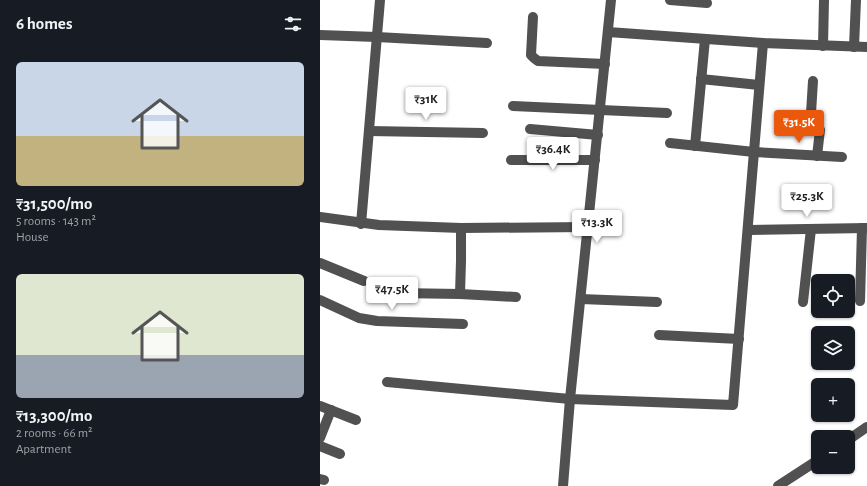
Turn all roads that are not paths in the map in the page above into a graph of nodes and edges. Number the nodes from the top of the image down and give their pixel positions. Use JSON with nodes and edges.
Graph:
{"nodes":[{"id":1,"x":380,"y":0,"type":"edge"},
{"id":2,"x":611,"y":0,"type":"edge"},
{"id":3,"x":670,"y":0,"type":"edge"},
{"id":4,"x":824,"y":0,"type":"edge"},
{"id":5,"x":856,"y":0,"type":"edge"},
{"id":6,"x":708,"y":3,"type":"dead end"},
{"id":7,"x":533,"y":17,"type":"dead end"},
{"id":8,"x":608,"y":32,"type":"junction"},
{"id":9,"x":320,"y":35,"type":"edge"},
{"id":10,"x":377,"y":37,"type":"junction"},
{"id":11,"x":705,"y":39,"type":"junction"},
{"id":12,"x":763,"y":43,"type":"junction"},
{"id":13,"x":486,"y":44,"type":"dead end"},
{"id":14,"x":823,"y":46,"type":"junction"},
{"id":15,"x":854,"y":47,"type":"junction"},
{"id":16,"x":867,"y":47,"type":"edge"},
{"id":17,"x":605,"y":64,"type":"junction"},
{"id":18,"x":701,"y":79,"type":"junction"},
{"id":19,"x":813,"y":81,"type":"dead end"},
{"id":20,"x":759,"y":85,"type":"junction"},
{"id":21,"x":512,"y":106,"type":"dead end"},
{"id":22,"x":600,"y":110,"type":"junction"},
{"id":23,"x":667,"y":113,"type":"dead end"},
{"id":24,"x":530,"y":129,"type":"dead end"},
{"id":25,"x":369,"y":132,"type":"junction"},
{"id":26,"x":483,"y":133,"type":"dead end"},
{"id":27,"x":598,"y":135,"type":"junction"},
{"id":28,"x":670,"y":143,"type":"dead end"},
{"id":29,"x":695,"y":146,"type":"junction"},
{"id":30,"x":754,"y":152,"type":"junction"},
{"id":31,"x":817,"y":156,"type":"junction"},
{"id":32,"x":842,"y":158,"type":"dead end"},
{"id":33,"x":511,"y":160,"type":"dead end"},
{"id":34,"x":595,"y":160,"type":"junction"},
{"id":35,"x":320,"y":217,"type":"edge"},
{"id":36,"x":361,"y":224,"type":"junction"},
{"id":37,"x":461,"y":228,"type":"junction"},
{"id":38,"x":588,"y":228,"type":"junction"},
{"id":39,"x":864,"y":228,"type":"edge"},
{"id":40,"x":812,"y":229,"type":"junction"},
{"id":41,"x":748,"y":230,"type":"junction"},
{"id":42,"x":320,"y":263,"type":"edge"},
{"id":43,"x":364,"y":281,"type":"dead end"},
{"id":44,"x":397,"y":293,"type":"dead end"},
{"id":45,"x":460,"y":294,"type":"junction"},
{"id":46,"x":516,"y":297,"type":"dead end"},
{"id":47,"x":581,"y":298,"type":"junction"},
{"id":48,"x":320,"y":300,"type":"edge"},
{"id":49,"x":860,"y":300,"type":"dead end"},
{"id":50,"x":657,"y":302,"type":"dead end"},
{"id":51,"x":803,"y":302,"type":"dead end"},
{"id":52,"x":463,"y":324,"type":"dead end"},
{"id":53,"x":658,"y":335,"type":"dead end"},
{"id":54,"x":739,"y":339,"type":"junction"},
{"id":55,"x":387,"y":382,"type":"dead end"},
{"id":56,"x":570,"y":399,"type":"junction"},
{"id":57,"x":320,"y":406,"type":"edge"},
{"id":58,"x":331,"y":410,"type":"junction"},
{"id":59,"x":356,"y":420,"type":"dead end"},
{"id":60,"x":867,"y":428,"type":"edge"},
{"id":61,"x":855,"y":436,"type":"edge"},
{"id":62,"x":320,"y":438,"type":"edge"},
{"id":63,"x":320,"y":446,"type":"edge"},
{"id":64,"x":340,"y":454,"type":"dead end"},
{"id":65,"x":811,"y":465,"type":"edge"},
{"id":66,"x":563,"y":486,"type":"edge"},
{"id":67,"x":778,"y":486,"type":"edge"}],
"edges":[{"from":1,"to":10,"type":"street"},
{"from":2,"to":8,"type":"street"},
{"from":3,"to":6,"type":"street"},
{"from":4,"to":14,"type":"street"},
{"from":5,"to":15,"type":"street"},
{"from":7,"to":17,"type":"street"},
{"from":8,"to":11,"type":"street"},
{"from":8,"to":17,"type":"street"},
{"from":9,"to":10,"type":"street"},
{"from":10,"to":13,"type":"street"},
{"from":10,"to":25,"type":"street"},
{"from":11,"to":12,"type":"street"},
{"from":11,"to":18,"type":"street"},
{"from":12,"to":14,"type":"street"},
{"from":12,"to":20,"type":"street"},
{"from":14,"to":15,"type":"street"},
{"from":15,"to":16,"type":"street"},
{"from":17,"to":22,"type":"street"},
{"from":18,"to":20,"type":"street"},
{"from":18,"to":29,"type":"street"},
{"from":19,"to":31,"type":"street"},
{"from":20,"to":30,"type":"street"},
{"from":21,"to":22,"type":"street"},
{"from":22,"to":23,"type":"street"},
{"from":22,"to":27,"type":"street"},
{"from":24,"to":27,"type":"street"},
{"from":25,"to":26,"type":"street"},
{"from":25,"to":36,"type":"street"},
{"from":27,"to":34,"type":"street"},
{"from":28,"to":29,"type":"street"},
{"from":29,"to":30,"type":"street"},
{"from":30,"to":31,"type":"street"},
{"from":30,"to":41,"type":"street"},
{"from":31,"to":32,"type":"street"},
{"from":33,"to":34,"type":"street"},
{"from":34,"to":38,"type":"street"},
{"from":35,"to":36,"type":"street"},
{"from":36,"to":37,"type":"street"},
{"from":37,"to":38,"type":"street"},
{"from":37,"to":45,"type":"street"},
{"from":38,"to":47,"type":"street"},
{"from":39,"to":40,"type":"street"},
{"from":39,"to":49,"type":"street"},
{"from":40,"to":41,"type":"street"},
{"from":40,"to":51,"type":"street"},
{"from":41,"to":54,"type":"street"},
{"from":42,"to":43,"type":"street"},
{"from":44,"to":45,"type":"street"},
{"from":45,"to":46,"type":"street"},
{"from":47,"to":50,"type":"street"},
{"from":47,"to":56,"type":"street"},
{"from":48,"to":52,"type":"street"},
{"from":53,"to":54,"type":"street"},
{"from":54,"to":56,"type":"street"},
{"from":55,"to":56,"type":"street"},
{"from":56,"to":66,"type":"street"},
{"from":57,"to":58,"type":"street"},
{"from":58,"to":59,"type":"street"},
{"from":58,"to":62,"type":"street"},
{"from":60,"to":61,"type":"street"},
{"from":63,"to":64,"type":"street"},
{"from":65,"to":67,"type":"street"}]}
